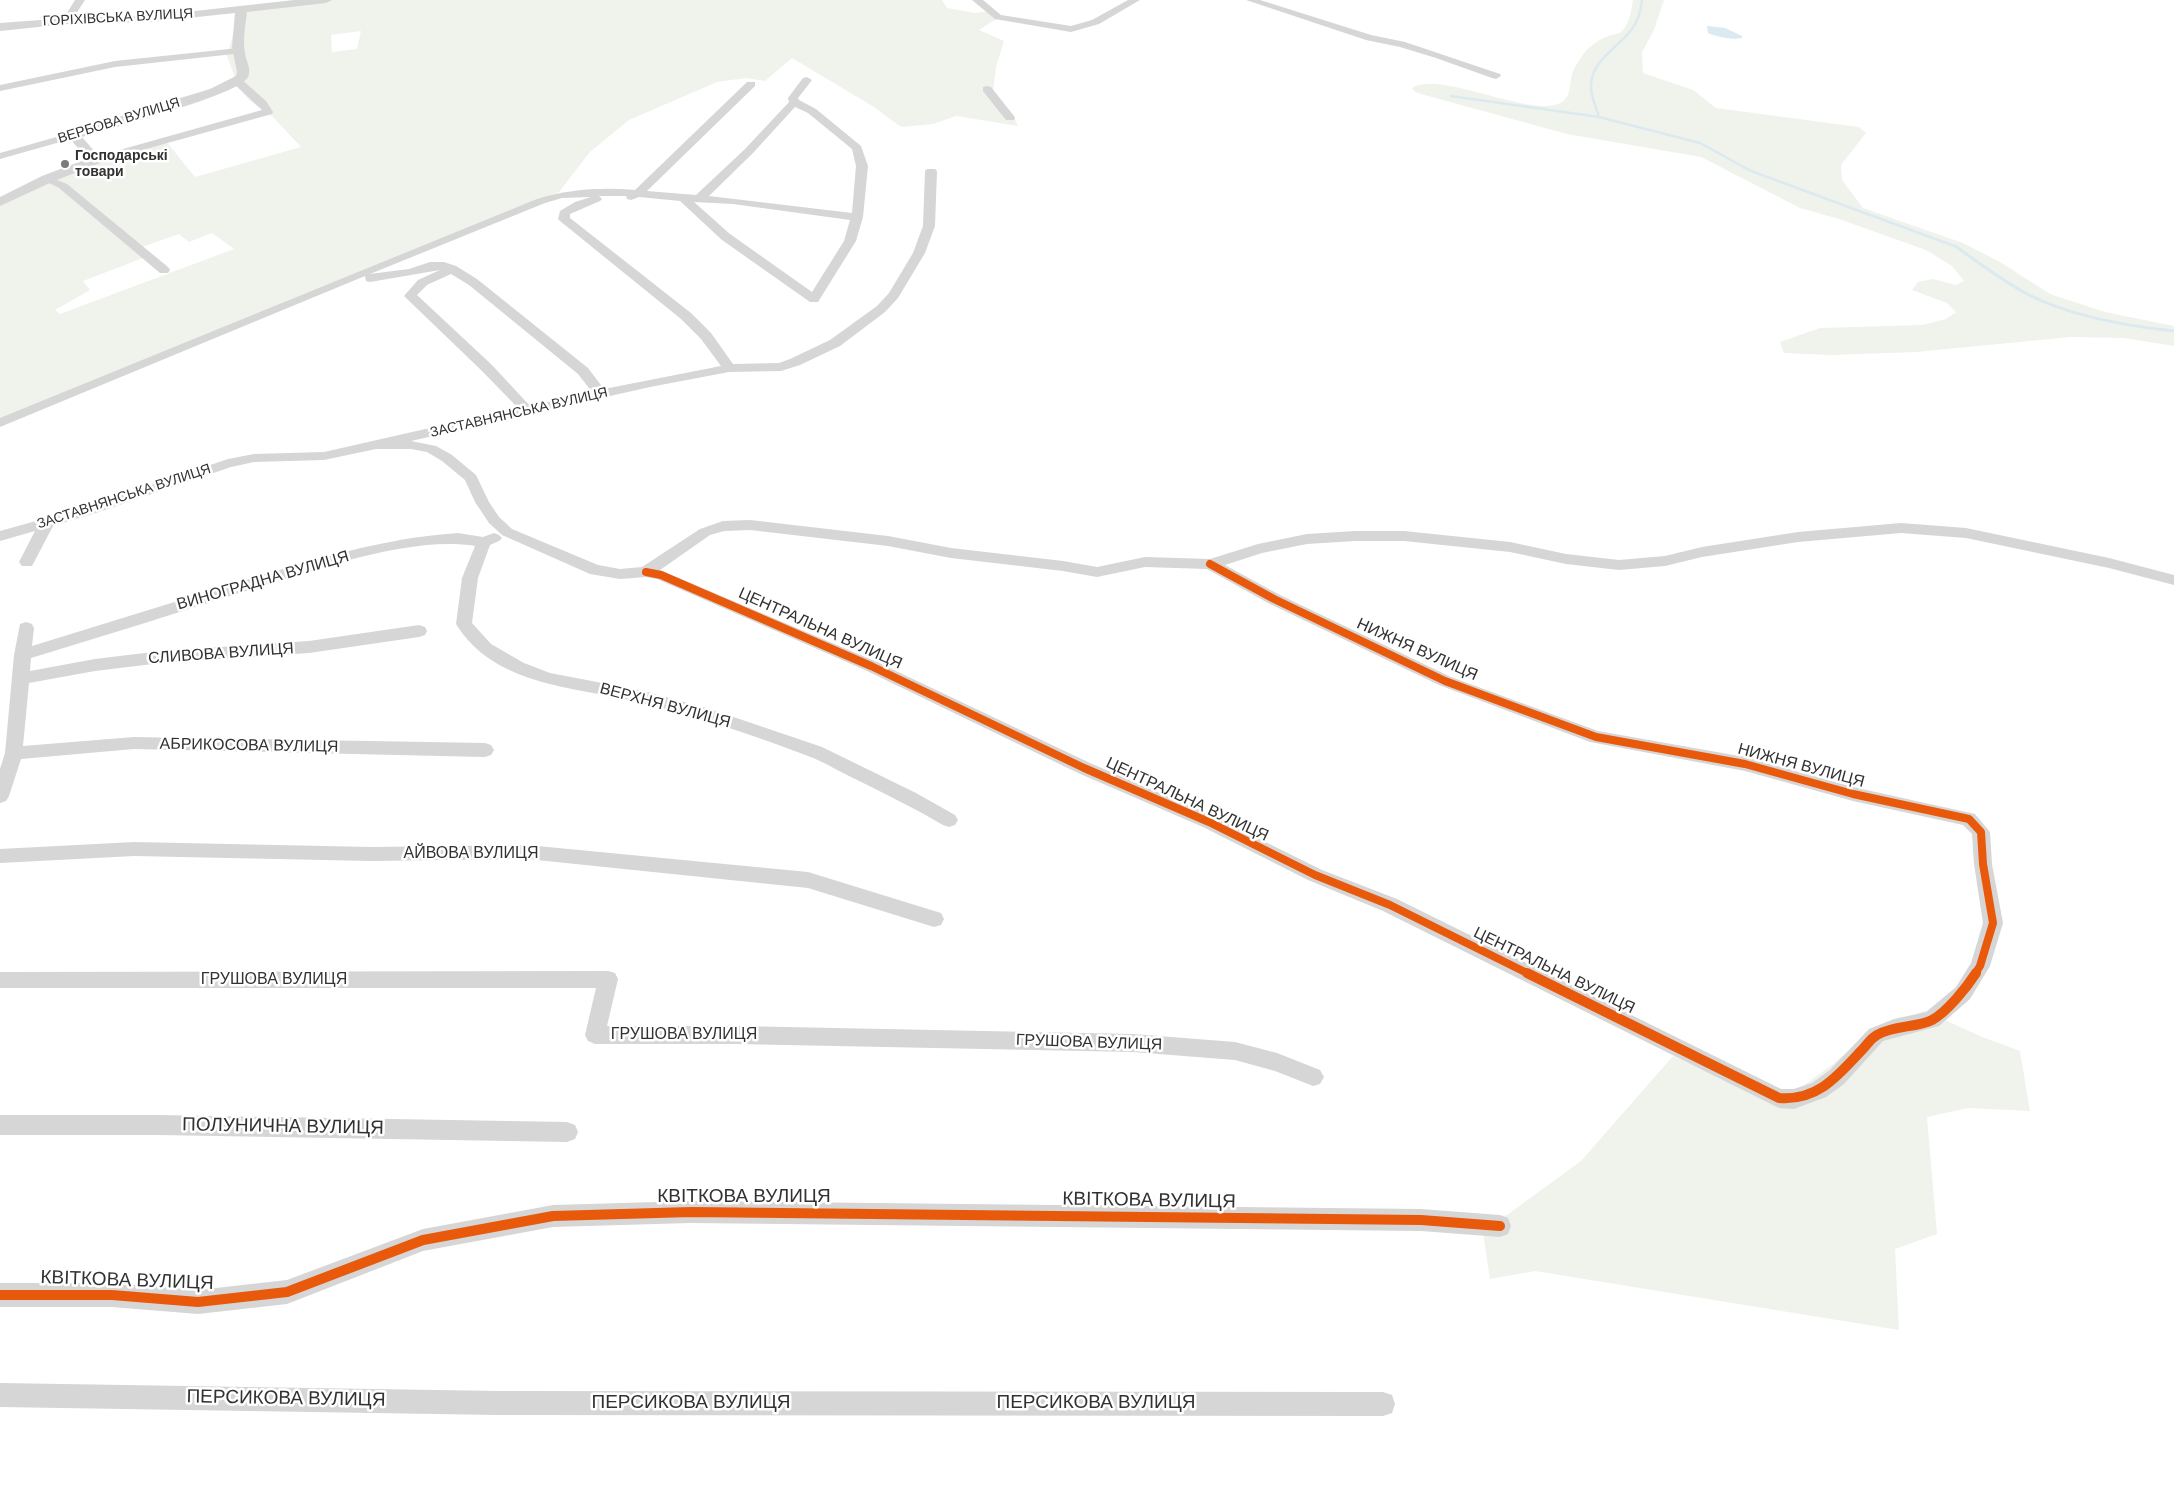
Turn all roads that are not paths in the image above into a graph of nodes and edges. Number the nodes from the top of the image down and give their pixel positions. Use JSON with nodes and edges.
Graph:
{"nodes":[{"id":1,"x":80,"y":0,"type":"edge"},
{"id":2,"x":326,"y":0,"type":"edge"},
{"id":3,"x":977,"y":0,"type":"edge"},
{"id":4,"x":1135,"y":0,"type":"edge"},
{"id":5,"x":1251,"y":0,"type":"edge"},
{"id":6,"x":241,"y":10,"type":"junction"},
{"id":7,"x":67,"y":21,"type":"junction"},
{"id":8,"x":0,"y":27,"type":"edge"},
{"id":9,"x":239,"y":51,"type":"junction"},
{"id":10,"x":1496,"y":76,"type":"dead end"},
{"id":11,"x":807,"y":80,"type":"dead end"},
{"id":12,"x":237,"y":81,"type":"junction"},
{"id":13,"x":751,"y":84,"type":"dead end"},
{"id":14,"x":0,"y":88,"type":"edge"},
{"id":15,"x":987,"y":89,"type":"dead end"},
{"id":16,"x":794,"y":102,"type":"junction"},
{"id":17,"x":1010,"y":118,"type":"dead end"},
{"id":18,"x":74,"y":134,"type":"junction"},
{"id":19,"x":0,"y":156,"type":"edge"},
{"id":20,"x":95,"y":160,"type":"junction"},
{"id":21,"x":931,"y":171,"type":"dead end"},
{"id":22,"x":47,"y":179,"type":"junction"},
{"id":23,"x":639,"y":193,"type":"junction"},
{"id":24,"x":683,"y":198,"type":"junction"},
{"id":25,"x":699,"y":199,"type":"junction"},
{"id":26,"x":0,"y":202,"type":"edge"},
{"id":27,"x":857,"y":217,"type":"junction"},
{"id":28,"x":452,"y":269,"type":"junction"},
{"id":29,"x":164,"y":270,"type":"dead end"},
{"id":30,"x":342,"y":283,"type":"junction"},
{"id":31,"x":729,"y":368,"type":"junction"},
{"id":32,"x":600,"y":394,"type":"junction"},
{"id":33,"x":528,"y":410,"type":"junction"},
{"id":34,"x":0,"y":423,"type":"edge"},
{"id":35,"x":378,"y":445,"type":"junction"},
{"id":36,"x":47,"y":523,"type":"junction"},
{"id":37,"x":507,"y":532,"type":"junction"},
{"id":38,"x":0,"y":536,"type":"edge"},
{"id":39,"x":484,"y":542,"type":"junction"},
{"id":40,"x":27,"y":562,"type":"dead end"},
{"id":41,"x":1210,"y":564,"type":"junction"},
{"id":42,"x":646,"y":572,"type":"junction"},
{"id":43,"x":2174,"y":580,"type":"edge"},
{"id":44,"x":26,"y":628,"type":"dead end"},
{"id":45,"x":419,"y":631,"type":"dead end"},
{"id":46,"x":22,"y":655,"type":"junction"},
{"id":47,"x":22,"y":678,"type":"junction"},
{"id":48,"x":485,"y":750,"type":"dead end"},
{"id":49,"x":14,"y":753,"type":"junction"},
{"id":50,"x":0,"y":796,"type":"edge"},
{"id":51,"x":949,"y":820,"type":"dead end"},
{"id":52,"x":0,"y":856,"type":"edge"},
{"id":53,"x":934,"y":919,"type":"dead end"},
{"id":54,"x":0,"y":980,"type":"edge"},
{"id":55,"x":1738,"y":1076,"type":"joint"},
{"id":56,"x":1313,"y":1077,"type":"dead end"},
{"id":57,"x":0,"y":1125,"type":"edge"},
{"id":58,"x":567,"y":1132,"type":"dead end"},
{"id":59,"x":1500,"y":1226,"type":"dead end"},
{"id":60,"x":0,"y":1295,"type":"edge"},
{"id":61,"x":0,"y":1395,"type":"edge"},
{"id":62,"x":1383,"y":1404,"type":"dead end"}],
"edges":[{"from":1,"to":7,"type":"street"},
{"from":2,"to":6,"type":"street","name":"ГОРІХІВСЬКА ВУЛИЦЯ"},
{"from":3,"to":4,"type":"street"},
{"from":5,"to":10,"type":"street"},
{"from":6,"to":7,"type":"street","name":"ГОРІХІВСЬКА ВУЛИЦЯ"},
{"from":6,"to":9,"type":"street"},
{"from":7,"to":8,"type":"street","name":"ГОРІХІВСЬКА ВУЛИЦЯ"},
{"from":9,"to":12,"type":"street"},
{"from":9,"to":14,"type":"street"},
{"from":11,"to":16,"type":"street"},
{"from":12,"to":18,"type":"street","name":"ВЕРБОВА ВУЛИЦЯ"},
{"from":12,"to":20,"type":"street"},
{"from":13,"to":23,"type":"street"},
{"from":15,"to":17,"type":"street"},
{"from":16,"to":25,"type":"street"},
{"from":16,"to":27,"type":"street"},
{"from":18,"to":19,"type":"street","name":"ВЕРБОВА ВУЛИЦЯ"},
{"from":18,"to":20,"type":"street"},
{"from":20,"to":22,"type":"street"},
{"from":21,"to":31,"type":"street","name":"ЗАСТАВНЯНСЬКА ВУЛИЦЯ"},
{"from":22,"to":26,"type":"street"},
{"from":22,"to":29,"type":"street"},
{"from":23,"to":24,"type":"street"},
{"from":23,"to":30,"type":"street"},
{"from":23,"to":31,"type":"street"},
{"from":24,"to":25,"type":"street"},
{"from":24,"to":27,"type":"street"},
{"from":25,"to":27,"type":"street"},
{"from":28,"to":30,"type":"street"},
{"from":28,"to":32,"type":"street"},
{"from":28,"to":33,"type":"street"},
{"from":30,"to":34,"type":"street"},
{"from":31,"to":32,"type":"street","name":"ЗАСТАВНЯНСЬКА ВУЛИЦЯ"},
{"from":32,"to":33,"type":"street","name":"ЗАСТАВНЯНСЬКА ВУЛИЦЯ"},
{"from":33,"to":35,"type":"street","name":"ЗАСТАВНЯНСЬКА ВУЛИЦЯ"},
{"from":35,"to":36,"type":"street","name":"ЗАСТАВНЯНСЬКА ВУЛИЦЯ"},
{"from":35,"to":37,"type":"street"},
{"from":36,"to":38,"type":"street","name":"ЗАСТАВНЯНСЬКА ВУЛИЦЯ"},
{"from":36,"to":40,"type":"street"},
{"from":37,"to":39,"type":"street"},
{"from":37,"to":42,"type":"street"},
{"from":39,"to":46,"type":"street","name":"ВИНОГРАДНА ВУЛИЦЯ"},
{"from":39,"to":51,"type":"street","name":"ВЕРХНЯ ВУЛИЦЯ"},
{"from":41,"to":42,"type":"street"},
{"from":41,"to":43,"type":"street"},
{"from":41,"to":55,"type":"street","name":"НИЖНЯ ВУЛИЦЯ"},
{"from":42,"to":55,"type":"street","name":"ЦЕНТРАЛЬНА ВУЛИЦЯ"},
{"from":44,"to":46,"type":"street"},
{"from":45,"to":47,"type":"street","name":"СЛИВОВА ВУЛИЦЯ"},
{"from":46,"to":47,"type":"street"},
{"from":47,"to":49,"type":"street"},
{"from":48,"to":49,"type":"street","name":"АБРИКОСОВА ВУЛИЦЯ"},
{"from":49,"to":50,"type":"street"},
{"from":52,"to":53,"type":"street","name":"АЙВОВА ВУЛИЦЯ"},
{"from":54,"to":56,"type":"street","name":"ГРУШОВА ВУЛИЦЯ"},
{"from":57,"to":58,"type":"street","name":"ПОЛУНИЧНА ВУЛИЦЯ"},
{"from":59,"to":60,"type":"street","name":"КВІТКОВА ВУЛИЦЯ"},
{"from":61,"to":62,"type":"street","name":"ПЕРСИКОВА ВУЛИЦЯ"}]}
